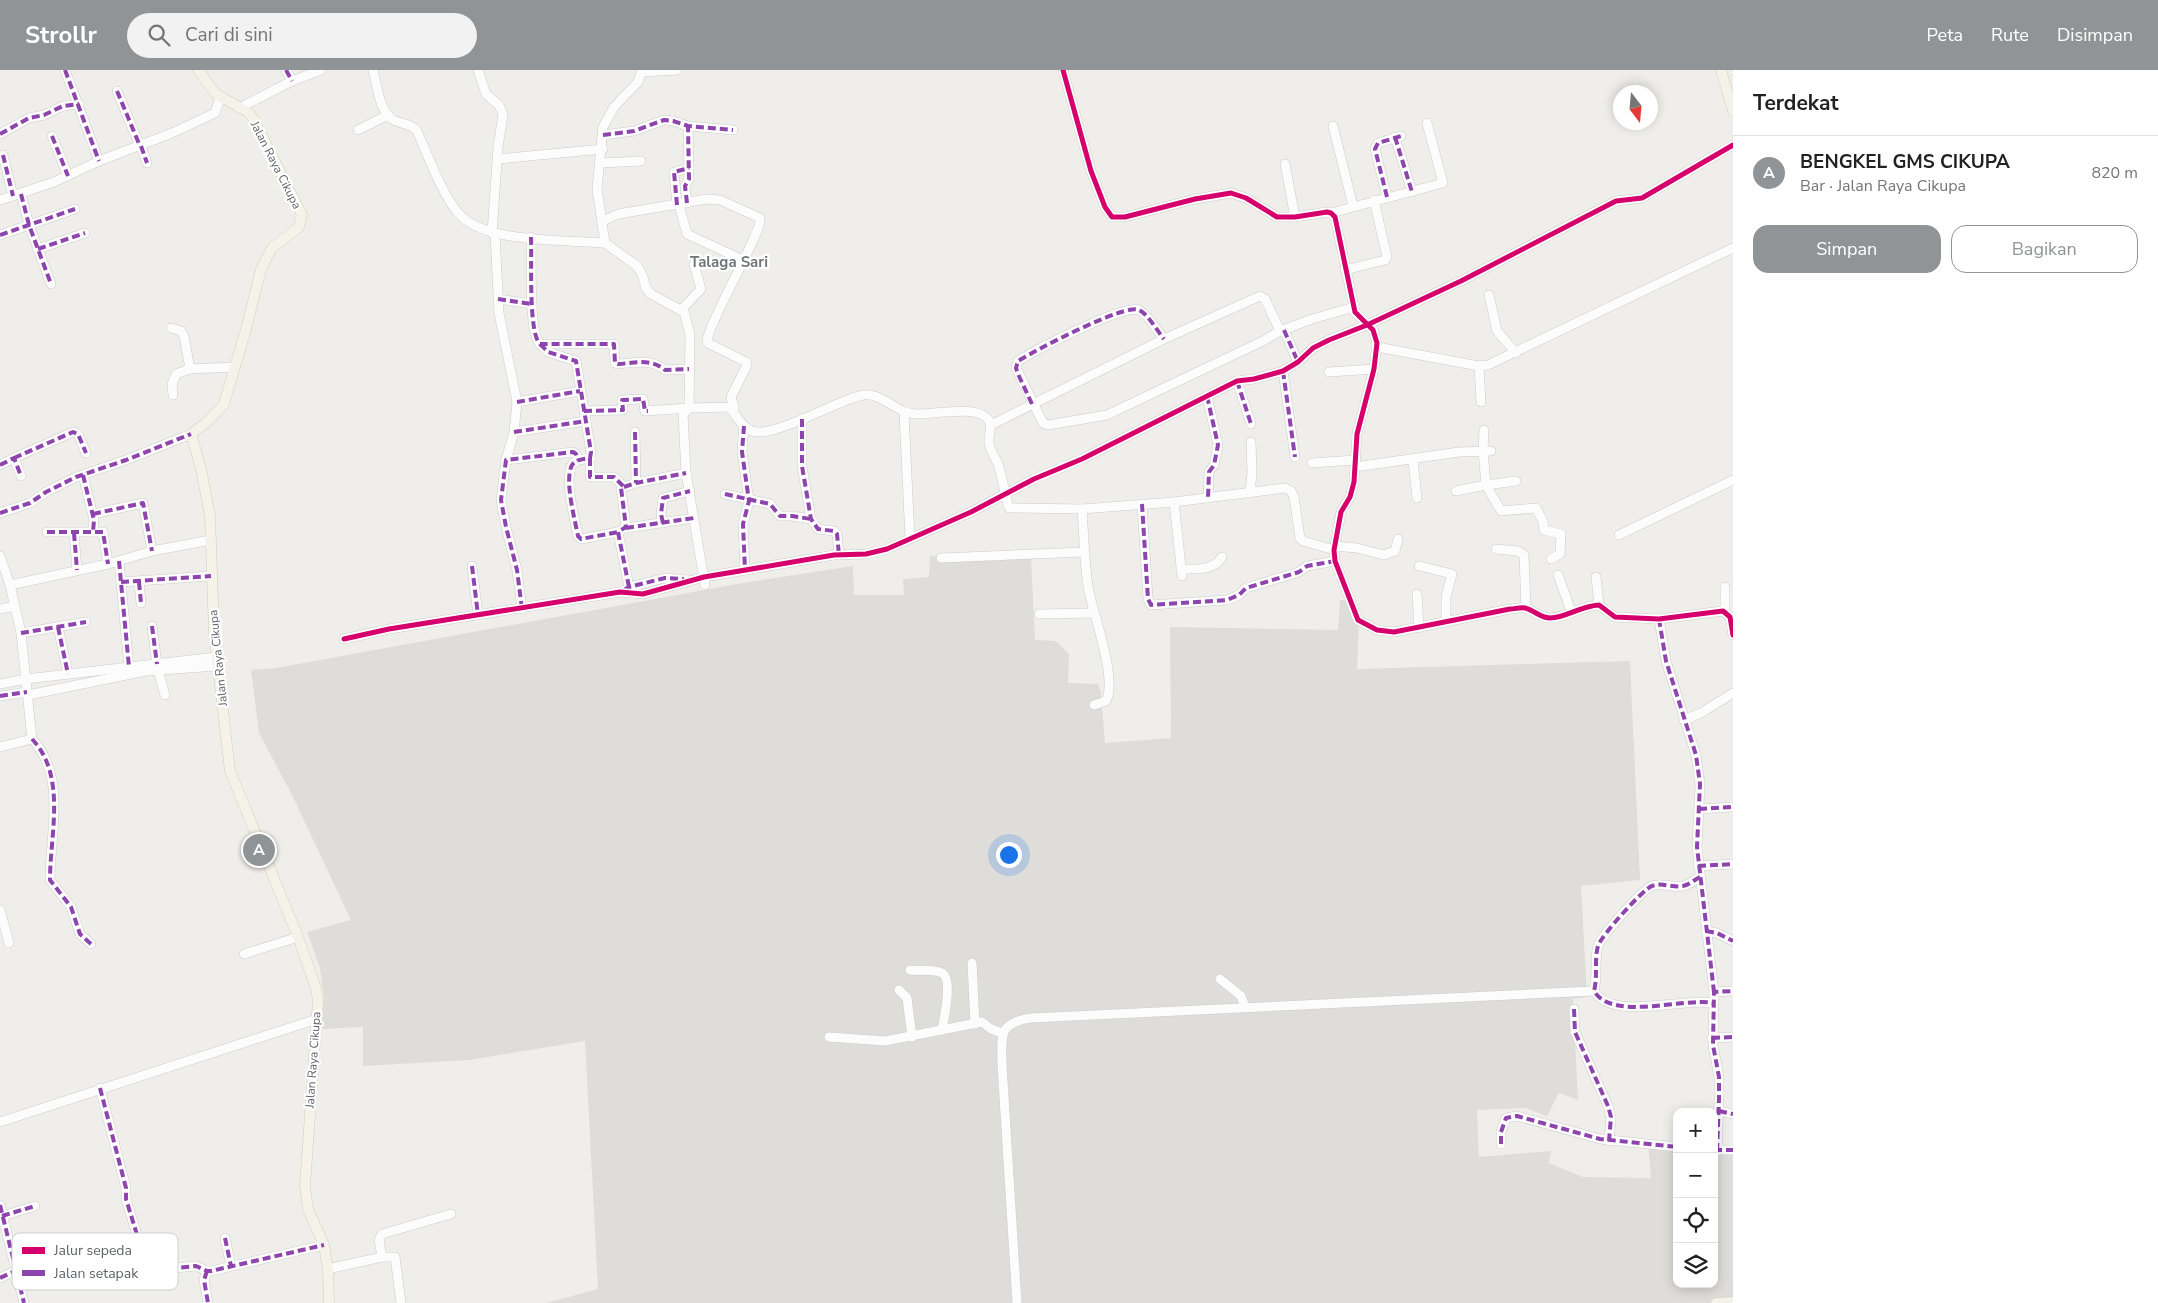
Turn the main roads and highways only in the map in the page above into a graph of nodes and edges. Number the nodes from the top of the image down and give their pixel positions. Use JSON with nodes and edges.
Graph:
{"nodes":[{"id":1,"x":198,"y":70,"type":"edge"},
{"id":2,"x":1721,"y":70,"type":"edge"},
{"id":3,"x":1733,"y":111,"type":"edge"},
{"id":4,"x":1733,"y":1302,"type":"edge"},
{"id":5,"x":329,"y":1303,"type":"edge"},
{"id":6,"x":1716,"y":1303,"type":"edge"}],
"edges":[{"from":1,"to":5,"type":"main road","name":"Jalan Raya Cikupa"},
{"from":2,"to":3,"type":"main road"},
{"from":4,"to":6,"type":"main road"}]}
